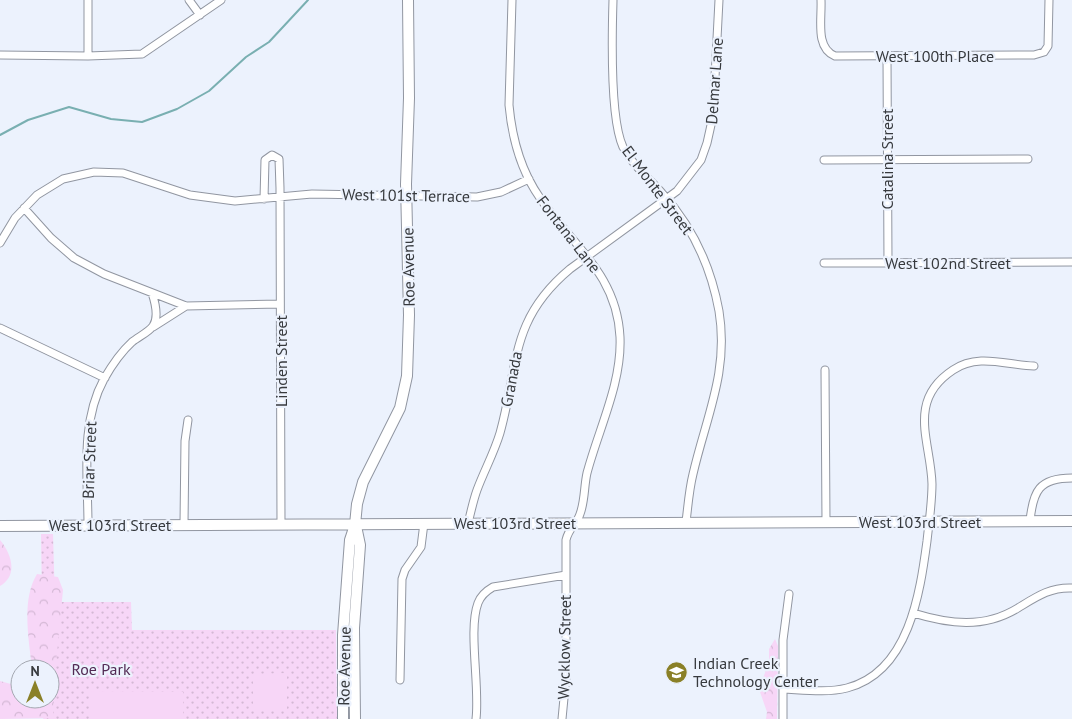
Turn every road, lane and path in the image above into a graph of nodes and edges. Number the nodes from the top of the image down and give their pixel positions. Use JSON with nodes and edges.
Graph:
{"nodes":[{"id":1,"x":88,"y":0,"type":"edge"},
{"id":2,"x":189,"y":0,"type":"edge"},
{"id":3,"x":221,"y":0,"type":"edge"},
{"id":4,"x":408,"y":0,"type":"edge"},
{"id":5,"x":512,"y":0,"type":"edge"},
{"id":6,"x":613,"y":0,"type":"edge"},
{"id":7,"x":719,"y":0,"type":"edge"},
{"id":8,"x":821,"y":0,"type":"edge"},
{"id":9,"x":1049,"y":0,"type":"edge"},
{"id":10,"x":200,"y":16,"type":"junction"},
{"id":11,"x":0,"y":55,"type":"edge"},
{"id":12,"x":88,"y":56,"type":"junction"},
{"id":13,"x":887,"y":56,"type":"junction"},
{"id":14,"x":887,"y":159,"type":"junction"},
{"id":15,"x":1028,"y":159,"type":"dead end"},
{"id":16,"x":824,"y":160,"type":"dead end"},
{"id":17,"x":529,"y":179,"type":"junction"},
{"id":18,"x":406,"y":194,"type":"junction"},
{"id":19,"x":280,"y":198,"type":"junction"},
{"id":20,"x":264,"y":199,"type":"junction"},
{"id":21,"x":668,"y":199,"type":"junction"},
{"id":22,"x":24,"y":208,"type":"junction"},
{"id":23,"x":0,"y":242,"type":"edge"},
{"id":24,"x":588,"y":256,"type":"junction"},
{"id":25,"x":824,"y":262,"type":"dead end"},
{"id":26,"x":1072,"y":262,"type":"edge"},
{"id":27,"x":888,"y":263,"type":"junction"},
{"id":28,"x":152,"y":293,"type":"junction"},
{"id":29,"x":280,"y":304,"type":"junction"},
{"id":30,"x":186,"y":306,"type":"junction"},
{"id":31,"x":153,"y":327,"type":"junction"},
{"id":32,"x":0,"y":328,"type":"edge"},
{"id":33,"x":1034,"y":366,"type":"dead end"},
{"id":34,"x":825,"y":370,"type":"dead end"},
{"id":35,"x":105,"y":378,"type":"junction"},
{"id":36,"x":188,"y":420,"type":"dead end"},
{"id":37,"x":1072,"y":478,"type":"edge"},
{"id":38,"x":1072,"y":521,"type":"edge"},
{"id":39,"x":686,"y":522,"type":"junction"},
{"id":40,"x":826,"y":522,"type":"junction"},
{"id":41,"x":929,"y":522,"type":"junction"},
{"id":42,"x":1030,"y":522,"type":"junction"},
{"id":43,"x":424,"y":523,"type":"junction"},
{"id":44,"x":468,"y":523,"type":"junction"},
{"id":45,"x":574,"y":523,"type":"junction"},
{"id":46,"x":184,"y":524,"type":"junction"},
{"id":47,"x":88,"y":525,"type":"junction"},
{"id":48,"x":282,"y":525,"type":"junction"},
{"id":49,"x":355,"y":525,"type":"junction"},
{"id":50,"x":0,"y":526,"type":"edge"},
{"id":51,"x":566,"y":575,"type":"junction"},
{"id":52,"x":1072,"y":588,"type":"edge"},
{"id":53,"x":789,"y":594,"type":"dead end"},
{"id":54,"x":912,"y":613,"type":"junction"},
{"id":55,"x":400,"y":680,"type":"dead end"},
{"id":56,"x":783,"y":689,"type":"junction"},
{"id":57,"x":343,"y":719,"type":"edge"},
{"id":58,"x":355,"y":719,"type":"edge"},
{"id":59,"x":476,"y":719,"type":"edge"},
{"id":60,"x":562,"y":719,"type":"edge"},
{"id":61,"x":783,"y":719,"type":"edge"}],
"edges":[{"from":1,"to":12,"type":"street"},
{"from":2,"to":10,"type":"street"},
{"from":3,"to":10,"type":"street"},
{"from":4,"to":18,"type":"main road","name":"Roe Avenue"},
{"from":5,"to":17,"type":"street","name":"Fontana Lane"},
{"from":6,"to":21,"type":"street","name":"El Monte Street"},
{"from":7,"to":21,"type":"street","name":"Delmar Lane"},
{"from":8,"to":13,"type":"street","name":"West 100th Place"},
{"from":9,"to":13,"type":"street","name":"West 100th Place"},
{"from":10,"to":12,"type":"street"},
{"from":11,"to":12,"type":"street"},
{"from":13,"to":14,"type":"street","name":"Catalina Street"},
{"from":14,"to":15,"type":"street"},
{"from":14,"to":16,"type":"street"},
{"from":14,"to":27,"type":"street","name":"Catalina Street"},
{"from":17,"to":18,"type":"street","name":"West 101st Terrace"},
{"from":17,"to":24,"type":"street","name":"Fontana Lane"},
{"from":18,"to":19,"type":"street","name":"West 101st Terrace"},
{"from":18,"to":49,"type":"main road","name":"Roe Avenue"},
{"from":19,"to":20,"type":"street","name":"West 101st Terrace"},
{"from":19,"to":20,"type":"street"},
{"from":19,"to":29,"type":"street","name":"Linden Street"},
{"from":20,"to":22,"type":"street","name":"West 101st Terrace"},
{"from":21,"to":24,"type":"street","name":"Delmar Lane"},
{"from":21,"to":39,"type":"street","name":"El Monte Street"},
{"from":22,"to":23,"type":"street","name":"West 101st Terrace"},
{"from":22,"to":28,"type":"street"},
{"from":24,"to":44,"type":"street","name":"Granada"},
{"from":24,"to":45,"type":"street","name":"Fontana Lane"},
{"from":25,"to":27,"type":"street","name":"West 102nd Street"},
{"from":26,"to":27,"type":"street","name":"West 102nd Street"},
{"from":28,"to":30,"type":"street"},
{"from":28,"to":31,"type":"street"},
{"from":29,"to":30,"type":"street"},
{"from":29,"to":48,"type":"street","name":"Linden Street"},
{"from":30,"to":31,"type":"street","name":"Briar Street"},
{"from":31,"to":35,"type":"street","name":"Briar Street"},
{"from":32,"to":35,"type":"street"},
{"from":33,"to":41,"type":"street"},
{"from":34,"to":40,"type":"street"},
{"from":35,"to":47,"type":"street","name":"Briar Street"},
{"from":36,"to":46,"type":"street"},
{"from":37,"to":42,"type":"street"},
{"from":38,"to":42,"type":"main road","name":"West 103rd Street"},
{"from":39,"to":40,"type":"main road","name":"West 103rd Street"},
{"from":39,"to":45,"type":"main road","name":"West 103rd Street"},
{"from":40,"to":41,"type":"main road","name":"West 103rd Street"},
{"from":41,"to":42,"type":"main road","name":"West 103rd Street"},
{"from":41,"to":54,"type":"street"},
{"from":43,"to":44,"type":"main road","name":"West 103rd Street"},
{"from":43,"to":49,"type":"main road","name":"West 103rd Street"},
{"from":43,"to":55,"type":"street"},
{"from":44,"to":45,"type":"main road","name":"West 103rd Street"},
{"from":45,"to":51,"type":"street","name":"Wycklow Street"},
{"from":46,"to":47,"type":"main road","name":"West 103rd Street"},
{"from":46,"to":48,"type":"main road","name":"West 103rd Street"},
{"from":47,"to":50,"type":"main road","name":"West 103rd Street"},
{"from":48,"to":49,"type":"main road","name":"West 103rd Street"},
{"from":49,"to":57,"type":"main road","name":"Roe Avenue"},
{"from":49,"to":58,"type":"main road","name":"Roe Avenue"},
{"from":51,"to":59,"type":"street","name":"Wycklow Street"},
{"from":51,"to":60,"type":"street","name":"Wycklow Street"},
{"from":52,"to":54,"type":"street"},
{"from":53,"to":56,"type":"street"},
{"from":54,"to":56,"type":"street"},
{"from":56,"to":61,"type":"street"}]}
